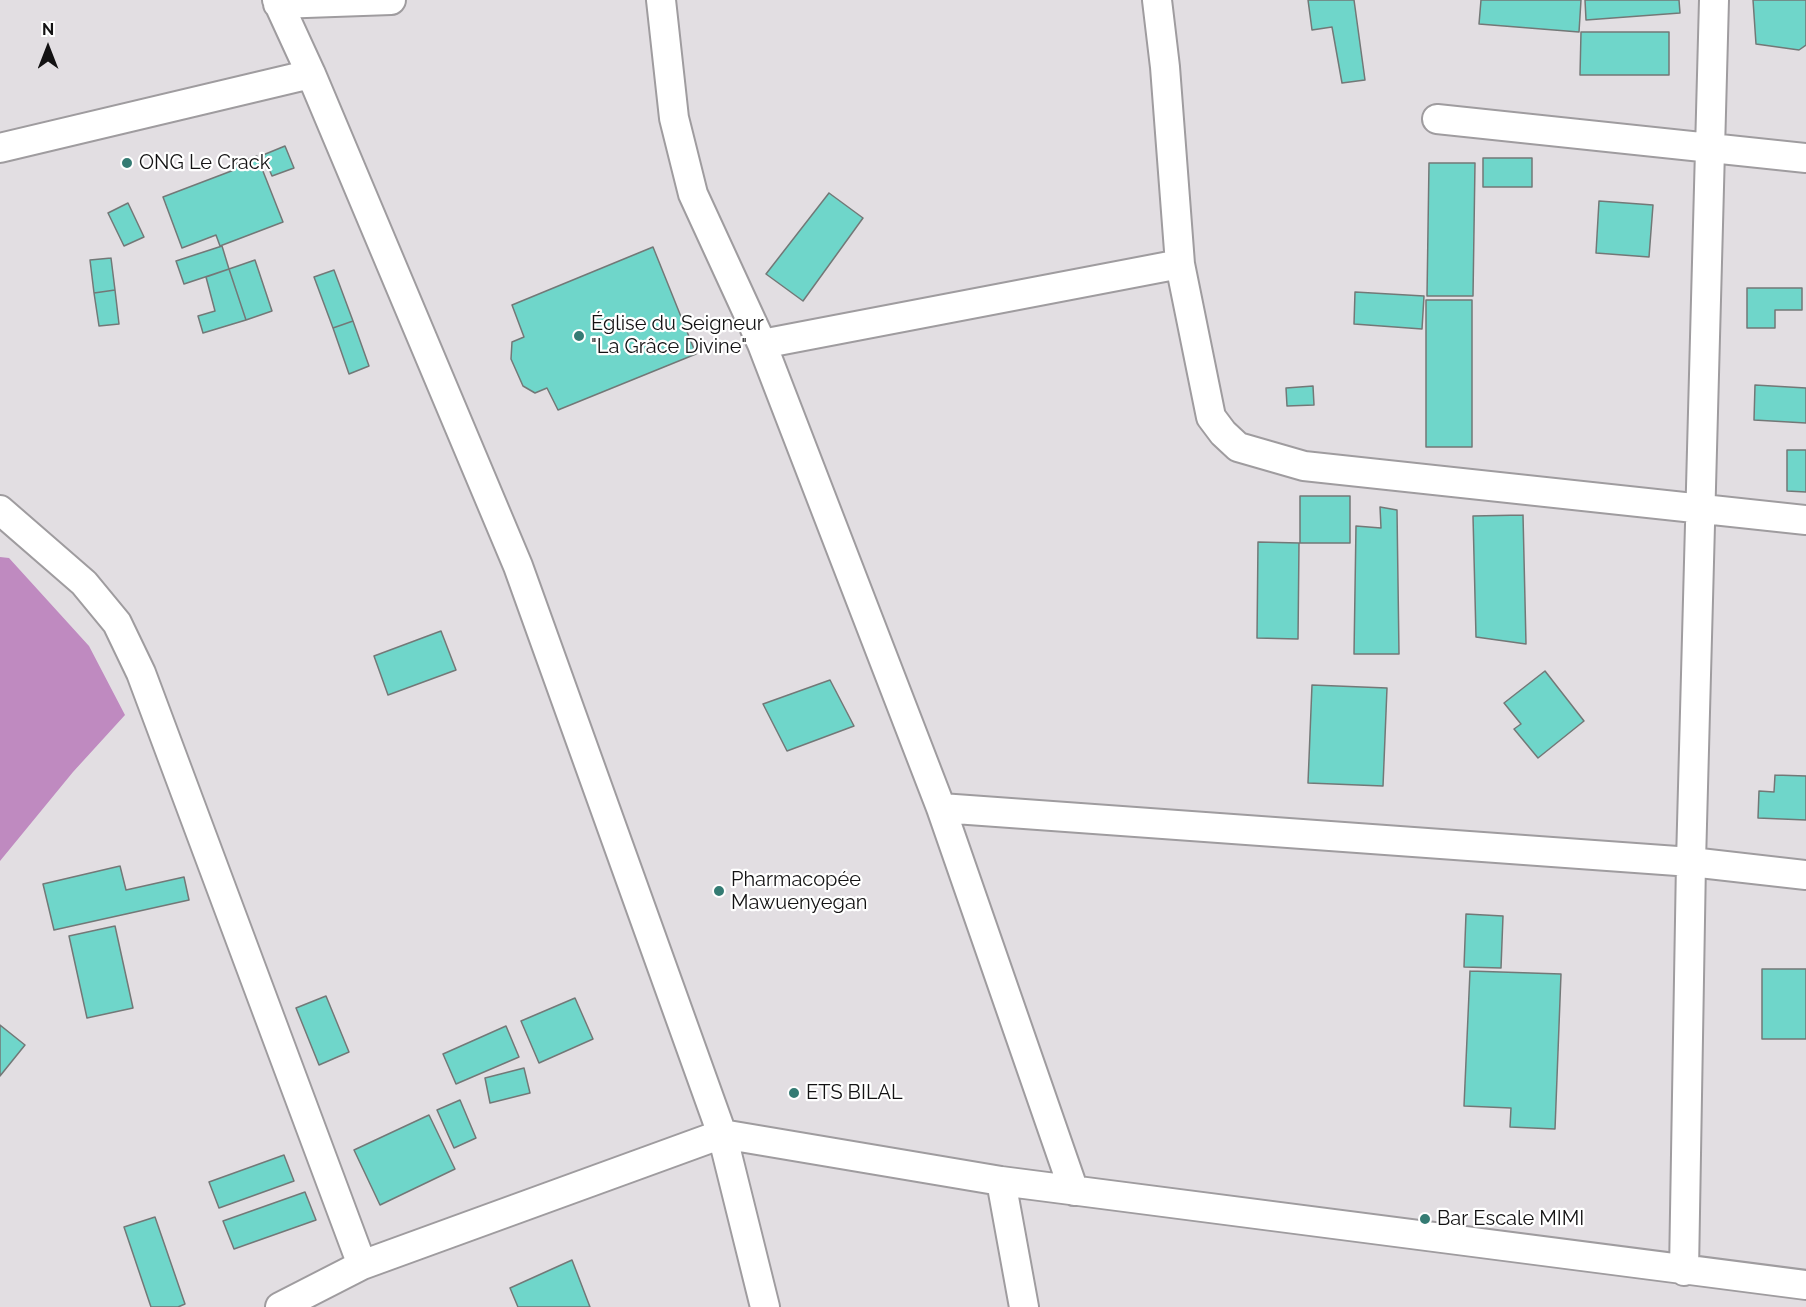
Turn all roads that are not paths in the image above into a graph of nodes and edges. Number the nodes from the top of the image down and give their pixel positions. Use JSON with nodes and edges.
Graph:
{"nodes":[{"id":1,"x":391,"y":0,"type":"edge"},
{"id":2,"x":661,"y":0,"type":"edge"},
{"id":3,"x":1157,"y":0,"type":"edge"},
{"id":4,"x":1714,"y":0,"type":"edge"},
{"id":5,"x":278,"y":2,"type":"edge"},
{"id":6,"x":311,"y":74,"type":"junction"},
{"id":7,"x":1437,"y":119,"type":"dead end"},
{"id":8,"x":0,"y":148,"type":"edge"},
{"id":9,"x":1710,"y":148,"type":"junction"},
{"id":10,"x":1806,"y":158,"type":"edge"},
{"id":11,"x":1180,"y":264,"type":"junction"},
{"id":12,"x":762,"y":344,"type":"junction"},
{"id":13,"x":1701,"y":509,"type":"junction"},
{"id":14,"x":0,"y":510,"type":"edge"},
{"id":15,"x":1806,"y":520,"type":"edge"},
{"id":16,"x":941,"y":808,"type":"junction"},
{"id":17,"x":1691,"y":862,"type":"junction"},
{"id":18,"x":1806,"y":875,"type":"edge"},
{"id":19,"x":722,"y":1134,"type":"junction"},
{"id":20,"x":1001,"y":1181,"type":"junction"},
{"id":21,"x":1074,"y":1191,"type":"junction"},
{"id":22,"x":362,"y":1265,"type":"junction"},
{"id":23,"x":1684,"y":1271,"type":"junction"},
{"id":24,"x":1806,"y":1285,"type":"edge"},
{"id":25,"x":280,"y":1307,"type":"edge"},
{"id":26,"x":765,"y":1307,"type":"edge"},
{"id":27,"x":1024,"y":1307,"type":"edge"}],
"edges":[{"from":1,"to":5,"type":"street"},
{"from":2,"to":12,"type":"street"},
{"from":3,"to":11,"type":"street"},
{"from":4,"to":9,"type":"street"},
{"from":5,"to":6,"type":"street"},
{"from":6,"to":8,"type":"street"},
{"from":6,"to":19,"type":"street"},
{"from":7,"to":9,"type":"street"},
{"from":9,"to":10,"type":"street"},
{"from":9,"to":13,"type":"street"},
{"from":11,"to":12,"type":"street"},
{"from":11,"to":13,"type":"street"},
{"from":12,"to":16,"type":"street"},
{"from":13,"to":15,"type":"street"},
{"from":13,"to":17,"type":"street"},
{"from":14,"to":22,"type":"street"},
{"from":16,"to":17,"type":"street"},
{"from":16,"to":21,"type":"street"},
{"from":17,"to":18,"type":"street"},
{"from":17,"to":23,"type":"street"},
{"from":19,"to":20,"type":"street"},
{"from":19,"to":22,"type":"street"},
{"from":19,"to":26,"type":"street"},
{"from":20,"to":21,"type":"street"},
{"from":20,"to":27,"type":"street"},
{"from":21,"to":23,"type":"street"},
{"from":22,"to":25,"type":"street"},
{"from":23,"to":24,"type":"street"}]}
